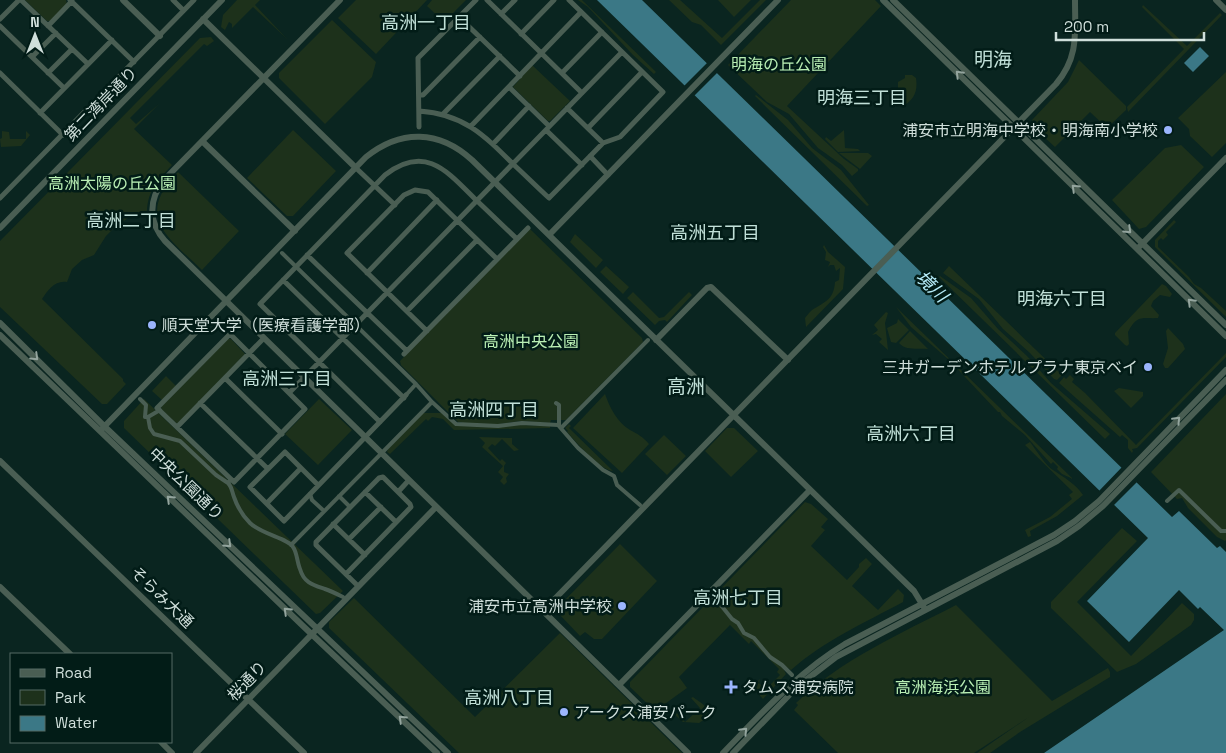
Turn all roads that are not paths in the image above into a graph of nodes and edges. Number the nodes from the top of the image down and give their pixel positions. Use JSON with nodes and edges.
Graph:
{"nodes":[{"id":1,"x":20,"y":0,"type":"edge"},
{"id":2,"x":123,"y":0,"type":"edge"},
{"id":3,"x":173,"y":0,"type":"edge"},
{"id":4,"x":194,"y":0,"type":"edge"},
{"id":5,"x":222,"y":0,"type":"edge"},
{"id":6,"x":340,"y":0,"type":"edge"},
{"id":7,"x":476,"y":0,"type":"edge"},
{"id":8,"x":487,"y":0,"type":"edge"},
{"id":9,"x":515,"y":0,"type":"edge"},
{"id":10,"x":554,"y":0,"type":"edge"},
{"id":11,"x":569,"y":0,"type":"edge"},
{"id":12,"x":778,"y":0,"type":"edge"},
{"id":13,"x":883,"y":0,"type":"edge"},
{"id":14,"x":893,"y":0,"type":"edge"},
{"id":15,"x":1075,"y":0,"type":"edge"},
{"id":16,"x":1216,"y":0,"type":"edge"},
{"id":17,"x":71,"y":1,"type":"edge"},
{"id":18,"x":183,"y":10,"type":"junction"},
{"id":19,"x":1226,"y":10,"type":"edge"},
{"id":20,"x":581,"y":12,"type":"junction"},
{"id":21,"x":501,"y":14,"type":"junction"},
{"id":22,"x":459,"y":17,"type":"junction"},
{"id":23,"x":0,"y":19,"type":"edge"},
{"id":24,"x":203,"y":19,"type":"junction"},
{"id":25,"x":0,"y":26,"type":"edge"},
{"id":26,"x":48,"y":26,"type":"junction"},
{"id":27,"x":602,"y":32,"type":"junction"},
{"id":28,"x":56,"y":33,"type":"junction"},
{"id":29,"x":521,"y":34,"type":"junction"},
{"id":30,"x":160,"y":36,"type":"junction"},
{"id":31,"x":480,"y":36,"type":"junction"},
{"id":32,"x":112,"y":40,"type":"junction"},
{"id":33,"x":72,"y":49,"type":"junction"},
{"id":34,"x":622,"y":52,"type":"junction"},
{"id":35,"x":542,"y":53,"type":"junction"},
{"id":36,"x":500,"y":56,"type":"junction"},
{"id":37,"x":32,"y":57,"type":"junction"},
{"id":38,"x":134,"y":62,"type":"junction"},
{"id":39,"x":88,"y":64,"type":"junction"},
{"id":40,"x":642,"y":72,"type":"junction"},
{"id":41,"x":0,"y":73,"type":"edge"},
{"id":42,"x":48,"y":73,"type":"junction"},
{"id":43,"x":562,"y":73,"type":"junction"},
{"id":44,"x":520,"y":76,"type":"junction"},
{"id":45,"x":264,"y":78,"type":"junction"},
{"id":46,"x":509,"y":87,"type":"junction"},
{"id":47,"x":64,"y":88,"type":"junction"},
{"id":48,"x":582,"y":93,"type":"junction"},
{"id":49,"x":419,"y":95,"type":"junction"},
{"id":50,"x":529,"y":106,"type":"junction"},
{"id":51,"x":568,"y":108,"type":"junction"},
{"id":52,"x":419,"y":111,"type":"junction"},
{"id":53,"x":40,"y":113,"type":"junction"},
{"id":54,"x":443,"y":114,"type":"junction"},
{"id":55,"x":1019,"y":122,"type":"junction"},
{"id":56,"x":419,"y":126,"type":"dead end"},
{"id":57,"x":471,"y":126,"type":"junction"},
{"id":58,"x":548,"y":128,"type":"junction"},
{"id":59,"x":588,"y":128,"type":"junction"},
{"id":60,"x":1014,"y":128,"type":"junction"},
{"id":61,"x":63,"y":135,"type":"junction"},
{"id":62,"x":202,"y":140,"type":"junction"},
{"id":63,"x":603,"y":143,"type":"junction"},
{"id":64,"x":493,"y":144,"type":"junction"},
{"id":65,"x":590,"y":156,"type":"junction"},
{"id":66,"x":1226,"y":158,"type":"edge"},
{"id":67,"x":513,"y":164,"type":"junction"},
{"id":68,"x":582,"y":165,"type":"junction"},
{"id":69,"x":356,"y":168,"type":"junction"},
{"id":70,"x":608,"y":175,"type":"junction"},
{"id":71,"x":495,"y":182,"type":"junction"},
{"id":72,"x":374,"y":186,"type":"junction"},
{"id":73,"x":0,"y":198,"type":"edge"},
{"id":74,"x":437,"y":200,"type":"junction"},
{"id":75,"x":477,"y":200,"type":"junction"},
{"id":76,"x":395,"y":205,"type":"junction"},
{"id":77,"x":457,"y":220,"type":"junction"},
{"id":78,"x":0,"y":228,"type":"edge"},
{"id":79,"x":528,"y":228,"type":"dead end"},
{"id":80,"x":295,"y":232,"type":"junction"},
{"id":81,"x":549,"y":235,"type":"junction"},
{"id":82,"x":517,"y":239,"type":"junction"},
{"id":83,"x":477,"y":240,"type":"junction"},
{"id":84,"x":1140,"y":246,"type":"junction"},
{"id":85,"x":282,"y":253,"type":"dead end"},
{"id":86,"x":307,"y":255,"type":"junction"},
{"id":87,"x":497,"y":259,"type":"junction"},
{"id":88,"x":296,"y":266,"type":"junction"},
{"id":89,"x":367,"y":273,"type":"junction"},
{"id":90,"x":282,"y":280,"type":"junction"},
{"id":91,"x":387,"y":292,"type":"junction"},
{"id":92,"x":226,"y":300,"type":"junction"},
{"id":93,"x":407,"y":312,"type":"junction"},
{"id":94,"x":367,"y":313,"type":"junction"},
{"id":95,"x":0,"y":323,"type":"edge"},
{"id":96,"x":355,"y":325,"type":"junction"},
{"id":97,"x":1226,"y":325,"type":"edge"},
{"id":98,"x":427,"y":331,"type":"junction"},
{"id":99,"x":0,"y":335,"type":"edge"},
{"id":100,"x":1226,"y":336,"type":"edge"},
{"id":101,"x":264,"y":338,"type":"junction"},
{"id":102,"x":342,"y":338,"type":"junction"},
{"id":103,"x":648,"y":340,"type":"dead end"},
{"id":104,"x":656,"y":340,"type":"junction"},
{"id":105,"x":249,"y":353,"type":"junction"},
{"id":106,"x":406,"y":353,"type":"junction"},
{"id":107,"x":788,"y":360,"type":"junction"},
{"id":108,"x":319,"y":362,"type":"junction"},
{"id":109,"x":396,"y":363,"type":"junction"},
{"id":110,"x":1226,"y":370,"type":"edge"},
{"id":111,"x":304,"y":377,"type":"junction"},
{"id":112,"x":225,"y":378,"type":"junction"},
{"id":113,"x":1226,"y":380,"type":"edge"},
{"id":114,"x":416,"y":384,"type":"junction"},
{"id":115,"x":289,"y":393,"type":"junction"},
{"id":116,"x":405,"y":397,"type":"junction"},
{"id":117,"x":140,"y":399,"type":"dead end"},
{"id":118,"x":432,"y":402,"type":"junction"},
{"id":119,"x":200,"y":403,"type":"junction"},
{"id":120,"x":556,"y":403,"type":"dead end"},
{"id":121,"x":160,"y":410,"type":"junction"},
{"id":122,"x":734,"y":414,"type":"junction"},
{"id":123,"x":148,"y":417,"type":"junction"},
{"id":124,"x":380,"y":422,"type":"junction"},
{"id":125,"x":177,"y":427,"type":"junction"},
{"id":126,"x":560,"y":427,"type":"junction"},
{"id":127,"x":102,"y":428,"type":"junction"},
{"id":128,"x":282,"y":434,"type":"junction"},
{"id":129,"x":366,"y":437,"type":"junction"},
{"id":130,"x":381,"y":452,"type":"junction"},
{"id":131,"x":258,"y":458,"type":"junction"},
{"id":132,"x":0,"y":461,"type":"edge"},
{"id":133,"x":301,"y":468,"type":"junction"},
{"id":134,"x":268,"y":469,"type":"junction"},
{"id":135,"x":1134,"y":470,"type":"junction"},
{"id":136,"x":409,"y":480,"type":"junction"},
{"id":137,"x":229,"y":481,"type":"junction"},
{"id":138,"x":318,"y":485,"type":"junction"},
{"id":139,"x":810,"y":490,"type":"junction"},
{"id":140,"x":365,"y":492,"type":"junction"},
{"id":141,"x":398,"y":492,"type":"junction"},
{"id":142,"x":310,"y":494,"type":"junction"},
{"id":143,"x":339,"y":496,"type":"junction"},
{"id":144,"x":1167,"y":501,"type":"dead end"},
{"id":145,"x":267,"y":503,"type":"junction"},
{"id":146,"x":640,"y":505,"type":"dead end"},
{"id":147,"x":350,"y":507,"type":"junction"},
{"id":148,"x":381,"y":507,"type":"junction"},
{"id":149,"x":436,"y":507,"type":"junction"},
{"id":150,"x":324,"y":511,"type":"junction"},
{"id":151,"x":396,"y":522,"type":"junction"},
{"id":152,"x":333,"y":524,"type":"junction"},
{"id":153,"x":1226,"y":531,"type":"edge"},
{"id":154,"x":349,"y":540,"type":"junction"},
{"id":155,"x":291,"y":544,"type":"junction"},
{"id":156,"x":365,"y":555,"type":"junction"},
{"id":157,"x":346,"y":574,"type":"junction"},
{"id":158,"x":358,"y":586,"type":"junction"},
{"id":159,"x":0,"y":587,"type":"edge"},
{"id":160,"x":710,"y":596,"type":"dead end"},
{"id":161,"x":343,"y":597,"type":"dead end"},
{"id":162,"x":924,"y":607,"type":"junction"},
{"id":163,"x":543,"y":611,"type":"junction"},
{"id":164,"x":317,"y":629,"type":"junction"},
{"id":165,"x":312,"y":634,"type":"junction"},
{"id":166,"x":69,"y":653,"type":"edge"},
{"id":167,"x":792,"y":675,"type":"dead end"},
{"id":168,"x":619,"y":685,"type":"junction"},
{"id":169,"x":248,"y":699,"type":"junction"},
{"id":170,"x":162,"y":743,"type":"edge"},
{"id":171,"x":172,"y":753,"type":"edge"},
{"id":172,"x":196,"y":753,"type":"edge"},
{"id":173,"x":304,"y":753,"type":"edge"},
{"id":174,"x":437,"y":753,"type":"edge"},
{"id":175,"x":448,"y":753,"type":"edge"},
{"id":176,"x":688,"y":753,"type":"edge"},
{"id":177,"x":723,"y":753,"type":"edge"},
{"id":178,"x":733,"y":753,"type":"edge"}],
"edges":[{"from":1,"to":23,"type":"street"},
{"from":1,"to":26,"type":"street"},
{"from":2,"to":30,"type":"street"},
{"from":3,"to":18,"type":"street"},
{"from":4,"to":18,"type":"street"},
{"from":5,"to":24,"type":"street","name":"第二湾岸通り"},
{"from":6,"to":45,"type":"street"},
{"from":7,"to":22,"type":"street"},
{"from":8,"to":21,"type":"street"},
{"from":9,"to":21,"type":"street"},
{"from":10,"to":29,"type":"street"},
{"from":11,"to":20,"type":"street"},
{"from":12,"to":70,"type":"street"},
{"from":60,"to":13,"type":"street","one_way":true},
{"from":14,"to":55,"type":"street"},
{"from":15,"to":55,"type":"street"},
{"from":16,"to":19,"type":"street"},
{"from":17,"to":26,"type":"street"},
{"from":17,"to":32,"type":"street"},
{"from":18,"to":30,"type":"street"},
{"from":20,"to":27,"type":"street"},
{"from":20,"to":35,"type":"street"},
{"from":21,"to":29,"type":"street"},
{"from":22,"to":31,"type":"street"},
{"from":22,"to":49,"type":"street"},
{"from":24,"to":45,"type":"street"},
{"from":24,"to":78,"type":"street","name":"第二湾岸通り"},
{"from":25,"to":37,"type":"street"},
{"from":26,"to":28,"type":"street"},
{"from":27,"to":34,"type":"street"},
{"from":27,"to":43,"type":"street"},
{"from":28,"to":33,"type":"street"},
{"from":28,"to":37,"type":"street"},
{"from":29,"to":35,"type":"street"},
{"from":30,"to":38,"type":"street"},
{"from":31,"to":36,"type":"street"},
{"from":31,"to":49,"type":"street"},
{"from":32,"to":38,"type":"street"},
{"from":32,"to":39,"type":"street"},
{"from":33,"to":39,"type":"street"},
{"from":33,"to":42,"type":"street"},
{"from":34,"to":40,"type":"street"},
{"from":34,"to":48,"type":"street"},
{"from":35,"to":43,"type":"street"},
{"from":35,"to":44,"type":"street"},
{"from":36,"to":44,"type":"street"},
{"from":36,"to":54,"type":"street"},
{"from":37,"to":42,"type":"street"},
{"from":38,"to":61,"type":"street"},
{"from":39,"to":47,"type":"street"},
{"from":40,"to":59,"type":"street"},
{"from":40,"to":63,"type":"street"},
{"from":41,"to":53,"type":"street"},
{"from":42,"to":47,"type":"street"},
{"from":43,"to":48,"type":"street"},
{"from":44,"to":46,"type":"street"},
{"from":45,"to":62,"type":"street"},
{"from":45,"to":69,"type":"street"},
{"from":46,"to":50,"type":"street"},
{"from":46,"to":57,"type":"street"},
{"from":47,"to":53,"type":"street"},
{"from":48,"to":51,"type":"street"},
{"from":49,"to":52,"type":"street"},
{"from":50,"to":58,"type":"street"},
{"from":50,"to":64,"type":"street"},
{"from":51,"to":58,"type":"street"},
{"from":51,"to":59,"type":"street"},
{"from":52,"to":54,"type":"street"},
{"from":52,"to":56,"type":"street"},
{"from":53,"to":61,"type":"street"},
{"from":54,"to":57,"type":"street"},
{"from":55,"to":60,"type":"street"},
{"from":55,"to":84,"type":"street","one_way":true},
{"from":57,"to":64,"type":"street"},
{"from":58,"to":67,"type":"street"},
{"from":58,"to":68,"type":"street"},
{"from":59,"to":63,"type":"street"},
{"from":84,"to":60,"type":"street","one_way":true},
{"from":60,"to":107,"type":"street"},
{"from":61,"to":73,"type":"street"},
{"from":62,"to":80,"type":"street"},
{"from":62,"to":92,"type":"street"},
{"from":63,"to":65,"type":"street"},
{"from":64,"to":67,"type":"street"},
{"from":65,"to":68,"type":"street"},
{"from":65,"to":70,"type":"street"},
{"from":66,"to":84,"type":"street"},
{"from":67,"to":68,"type":"street"},
{"from":67,"to":71,"type":"street"},
{"from":69,"to":71,"type":"street"},
{"from":69,"to":72,"type":"street"},
{"from":69,"to":80,"type":"street"},
{"from":70,"to":81,"type":"street"},
{"from":71,"to":75,"type":"street"},
{"from":71,"to":81,"type":"street"},
{"from":72,"to":75,"type":"street"},
{"from":72,"to":76,"type":"street"},
{"from":72,"to":86,"type":"street"},
{"from":74,"to":76,"type":"street"},
{"from":74,"to":77,"type":"street"},
{"from":74,"to":89,"type":"street"},
{"from":75,"to":77,"type":"street"},
{"from":75,"to":82,"type":"street"},
{"from":76,"to":89,"type":"street"},
{"from":77,"to":83,"type":"street"},
{"from":77,"to":91,"type":"street"},
{"from":79,"to":82,"type":"street"},
{"from":80,"to":92,"type":"street"},
{"from":81,"to":104,"type":"street"},
{"from":82,"to":87,"type":"street"},
{"from":83,"to":87,"type":"street"},
{"from":83,"to":93,"type":"street"},
{"from":84,"to":97,"type":"street"},
{"from":100,"to":84,"type":"street","one_way":true},
{"from":85,"to":88,"type":"street"},
{"from":86,"to":88,"type":"street"},
{"from":86,"to":94,"type":"street"},
{"from":87,"to":98,"type":"street"},
{"from":88,"to":90,"type":"street"},
{"from":88,"to":96,"type":"street"},
{"from":89,"to":91,"type":"street"},
{"from":90,"to":102,"type":"street"},
{"from":90,"to":108,"type":"street"},
{"from":91,"to":93,"type":"street"},
{"from":91,"to":94,"type":"street"},
{"from":92,"to":101,"type":"street"},
{"from":92,"to":127,"type":"street"},
{"from":93,"to":98,"type":"street"},
{"from":94,"to":96,"type":"street"},
{"from":94,"to":106,"type":"street"},
{"from":95,"to":127,"type":"street","name":"中央公園通り","one_way":true},
{"from":96,"to":102,"type":"street"},
{"from":96,"to":109,"type":"street"},
{"from":98,"to":106,"type":"street"},
{"from":99,"to":127,"type":"street","name":"中央公園通り"},
{"from":101,"to":105,"type":"street"},
{"from":101,"to":111,"type":"street"},
{"from":102,"to":108,"type":"street"},
{"from":102,"to":116,"type":"street"},
{"from":103,"to":126,"type":"street"},
{"from":104,"to":107,"type":"street"},
{"from":104,"to":122,"type":"street"},
{"from":105,"to":112,"type":"street"},
{"from":105,"to":115,"type":"street"},
{"from":105,"to":121,"type":"street"},
{"from":106,"to":109,"type":"street"},
{"from":107,"to":122,"type":"street"},
{"from":108,"to":111,"type":"street"},
{"from":108,"to":124,"type":"street"},
{"from":109,"to":114,"type":"street"},
{"from":135,"to":110,"type":"street","one_way":true},
{"from":111,"to":115,"type":"street"},
{"from":111,"to":129,"type":"street"},
{"from":112,"to":119,"type":"street"},
{"from":112,"to":128,"type":"street"},
{"from":113,"to":135,"type":"street"},
{"from":114,"to":116,"type":"street"},
{"from":114,"to":118,"type":"street"},
{"from":115,"to":128,"type":"street"},
{"from":116,"to":124,"type":"street"},
{"from":117,"to":123,"type":"street"},
{"from":118,"to":126,"type":"street"},
{"from":118,"to":130,"type":"street"},
{"from":119,"to":125,"type":"street"},
{"from":119,"to":131,"type":"street"},
{"from":120,"to":126,"type":"street"},
{"from":121,"to":123,"type":"street"},
{"from":121,"to":125,"type":"street"},
{"from":122,"to":139,"type":"street"},
{"from":122,"to":163,"type":"street"},
{"from":123,"to":137,"type":"street"},
{"from":124,"to":129,"type":"street"},
{"from":125,"to":137,"type":"street"},
{"from":126,"to":146,"type":"street"},
{"from":127,"to":164,"type":"street","name":"中央公園通り","one_way":true},
{"from":165,"to":127,"type":"street","name":"中央公園通り","one_way":true},
{"from":128,"to":131,"type":"street"},
{"from":129,"to":130,"type":"street"},
{"from":129,"to":138,"type":"street"},
{"from":130,"to":136,"type":"street"},
{"from":130,"to":143,"type":"street"},
{"from":131,"to":134,"type":"street"},
{"from":131,"to":137,"type":"street"},
{"from":132,"to":169,"type":"street","name":"そらみ大通"},
{"from":133,"to":134,"type":"street"},
{"from":133,"to":138,"type":"street"},
{"from":133,"to":145,"type":"street"},
{"from":134,"to":145,"type":"street"},
{"from":135,"to":162,"type":"street"},
{"from":136,"to":141,"type":"street"},
{"from":136,"to":149,"type":"street"},
{"from":137,"to":155,"type":"street"},
{"from":138,"to":142,"type":"street"},
{"from":139,"to":162,"type":"street"},
{"from":139,"to":168,"type":"street"},
{"from":140,"to":141,"type":"street"},
{"from":140,"to":147,"type":"street"},
{"from":140,"to":148,"type":"street"},
{"from":141,"to":151,"type":"street"},
{"from":142,"to":145,"type":"street"},
{"from":142,"to":150,"type":"street"},
{"from":143,"to":147,"type":"street"},
{"from":143,"to":150,"type":"street"},
{"from":144,"to":153,"type":"street"},
{"from":147,"to":152,"type":"street"},
{"from":148,"to":151,"type":"street"},
{"from":148,"to":154,"type":"street"},
{"from":149,"to":158,"type":"street","name":"桜通り"},
{"from":149,"to":163,"type":"street"},
{"from":150,"to":155,"type":"street"},
{"from":151,"to":156,"type":"street"},
{"from":152,"to":154,"type":"street"},
{"from":152,"to":157,"type":"street"},
{"from":154,"to":156,"type":"street"},
{"from":155,"to":161,"type":"street"},
{"from":156,"to":157,"type":"street"},
{"from":157,"to":158,"type":"street"},
{"from":158,"to":164,"type":"street","name":"桜通り"},
{"from":159,"to":166,"type":"street"},
{"from":160,"to":167,"type":"street"},
{"from":177,"to":162,"type":"street","one_way":true},
{"from":162,"to":178,"type":"street"},
{"from":163,"to":168,"type":"street"},
{"from":164,"to":165,"type":"street","name":"桜通り"},
{"from":164,"to":175,"type":"street","name":"中央公園通り"},
{"from":165,"to":169,"type":"street","name":"桜通り"},
{"from":174,"to":165,"type":"street","name":"中央公園通り","one_way":true},
{"from":168,"to":176,"type":"street"},
{"from":169,"to":172,"type":"street","name":"桜通り"},
{"from":169,"to":173,"type":"street","name":"そらみ大通"},
{"from":170,"to":171,"type":"street"}]}
